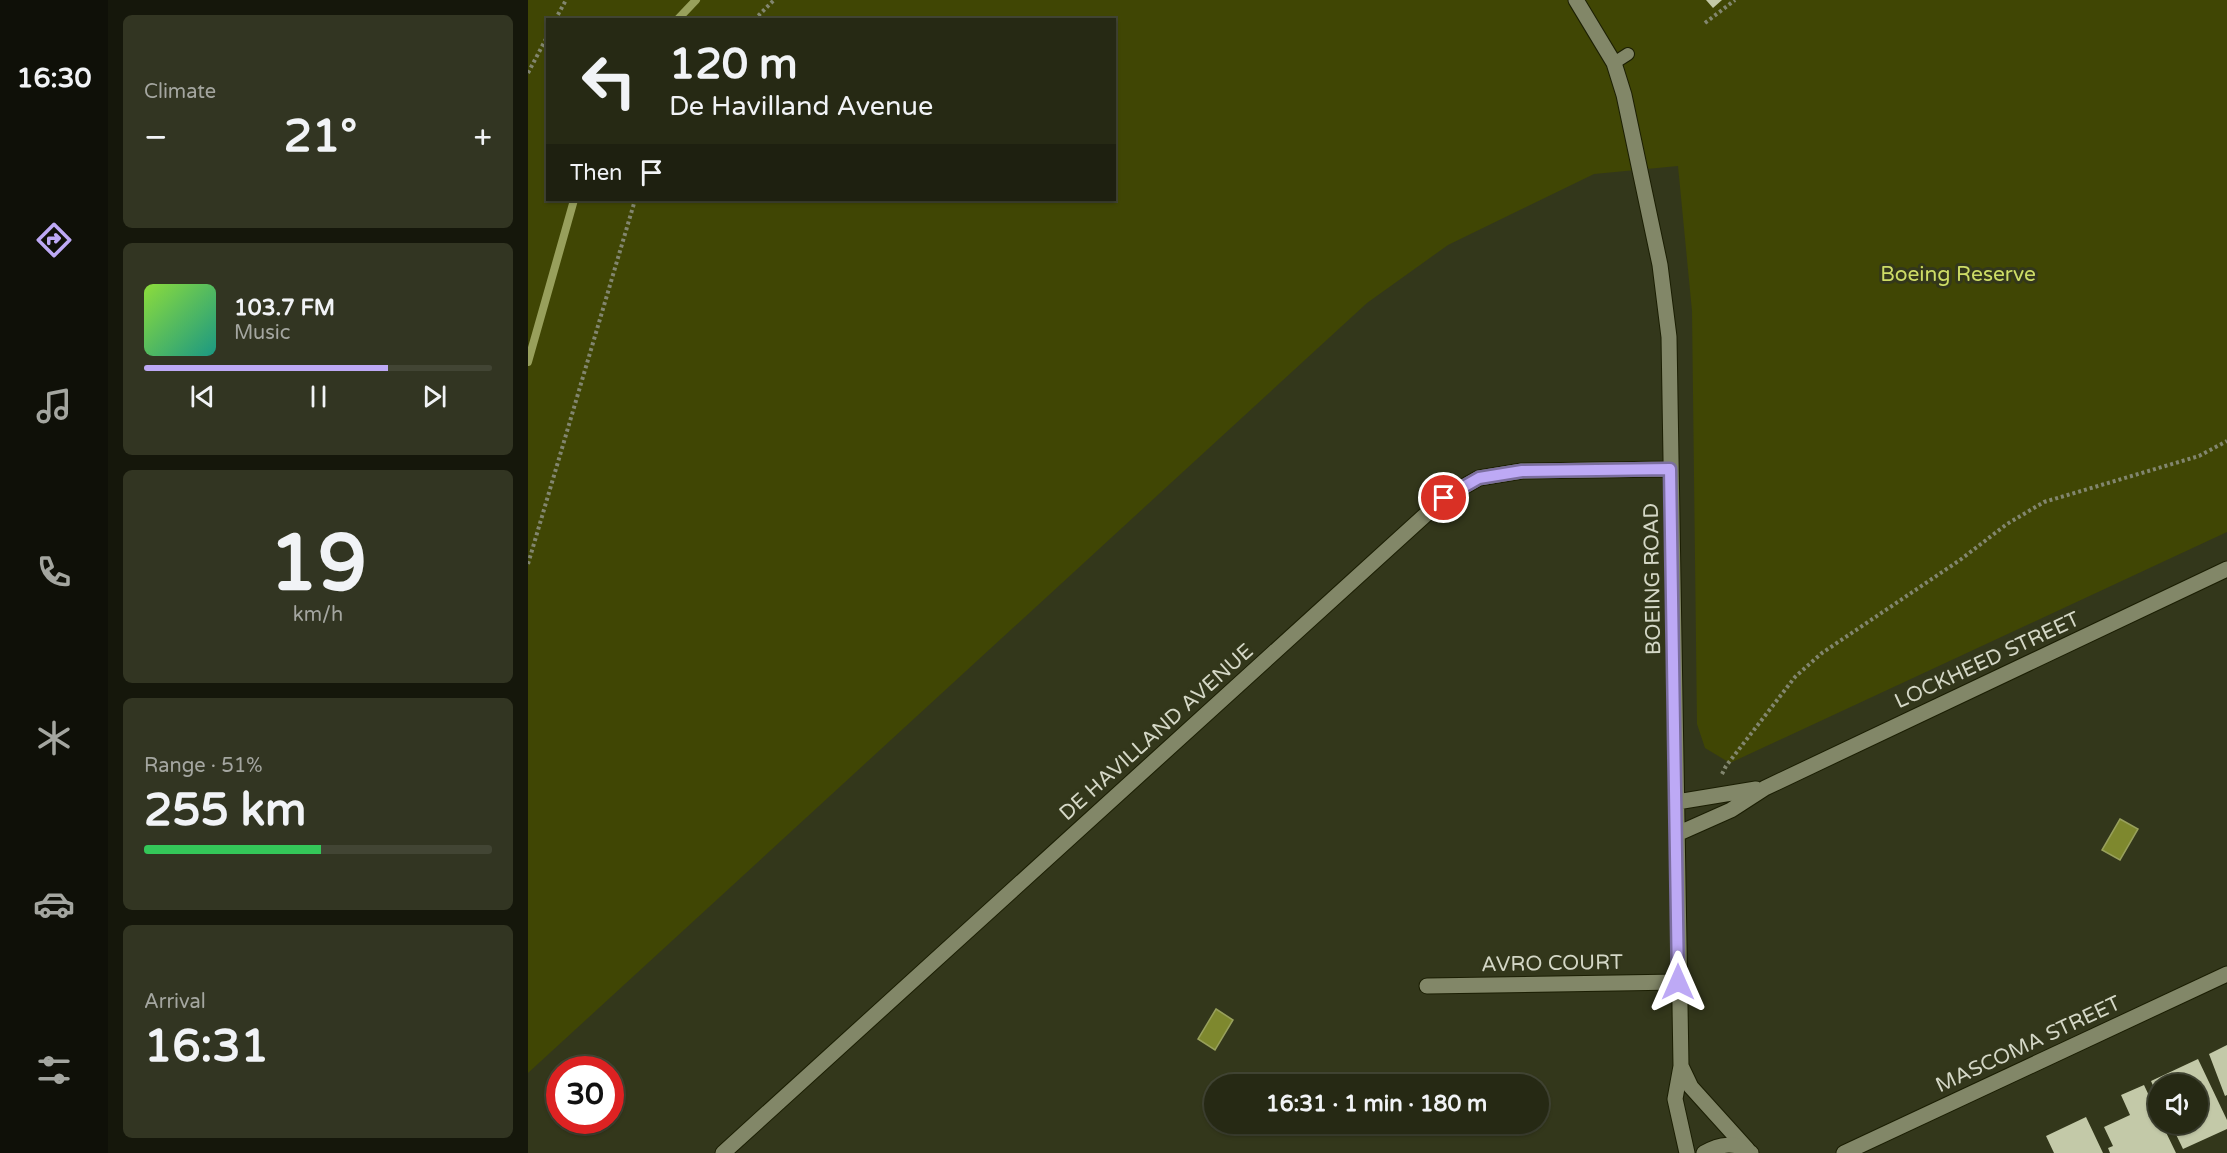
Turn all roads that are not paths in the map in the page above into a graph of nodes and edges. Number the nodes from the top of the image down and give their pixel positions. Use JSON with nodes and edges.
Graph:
{"nodes":[{"id":1,"x":1576,"y":0,"type":"edge"},
{"id":2,"x":1628,"y":54,"type":"dead end"},
{"id":3,"x":1614,"y":63,"type":"junction"},
{"id":4,"x":1670,"y":469,"type":"junction"},
{"id":5,"x":2227,"y":569,"type":"edge"},
{"id":6,"x":1765,"y":788,"type":"junction"},
{"id":7,"x":1677,"y":802,"type":"junction"},
{"id":8,"x":1677,"y":834,"type":"junction"},
{"id":9,"x":2227,"y":974,"type":"edge"},
{"id":10,"x":1678,"y":982,"type":"junction"},
{"id":11,"x":1427,"y":986,"type":"dead end"},
{"id":12,"x":1681,"y":1066,"type":"junction"},
{"id":13,"x":1749,"y":1151,"type":"edge"},
{"id":14,"x":723,"y":1153,"type":"edge"},
{"id":15,"x":1687,"y":1153,"type":"edge"},
{"id":16,"x":1704,"y":1153,"type":"edge"},
{"id":17,"x":1842,"y":1153,"type":"edge"}],
"edges":[{"from":1,"to":3,"type":"street","name":"BOEING ROAD"},
{"from":2,"to":3,"type":"lane"},
{"from":3,"to":4,"type":"street","name":"BOEING ROAD"},
{"from":4,"to":7,"type":"street","name":"BOEING ROAD"},
{"from":4,"to":14,"type":"street","name":"DE HAVILLAND AVENUE"},
{"from":5,"to":6,"type":"street","name":"LOCKHEED STREET"},
{"from":6,"to":7,"type":"street","name":"LOCKHEED STREET"},
{"from":6,"to":8,"type":"street","name":"LOCKHEED STREET"},
{"from":7,"to":8,"type":"street","name":"BOEING ROAD"},
{"from":8,"to":10,"type":"street","name":"BOEING ROAD"},
{"from":9,"to":17,"type":"street","name":"MASCOMA STREET"},
{"from":10,"to":11,"type":"street","name":"AVRO COURT"},
{"from":10,"to":12,"type":"street","name":"BOEING ROAD"},
{"from":12,"to":13,"type":"street","name":"BOEING ROAD"},
{"from":12,"to":15,"type":"street","name":"BOEING ROAD"},
{"from":13,"to":16,"type":"street"}]}
